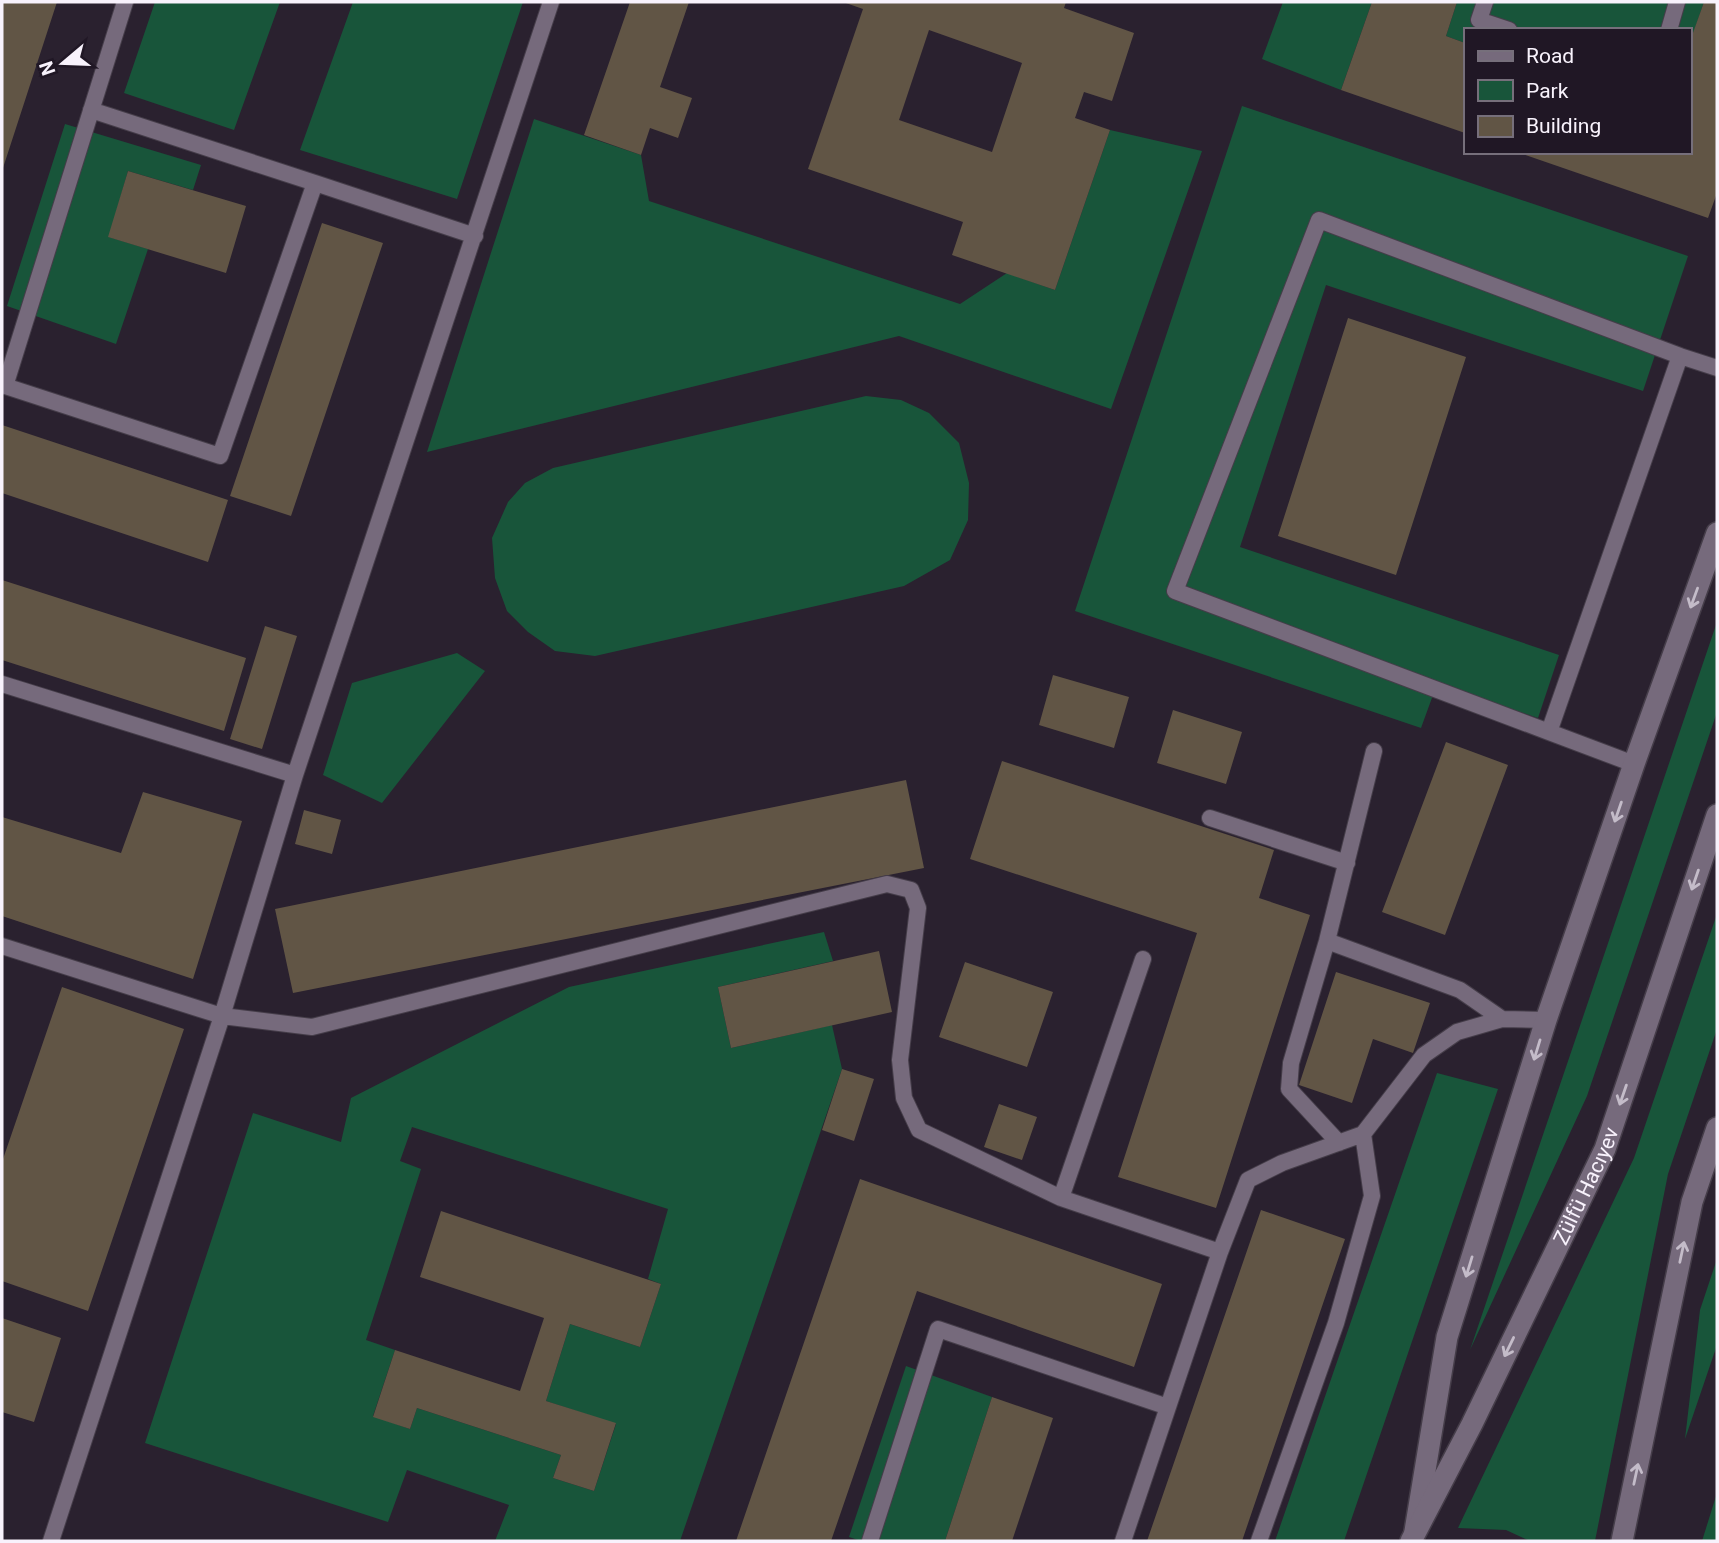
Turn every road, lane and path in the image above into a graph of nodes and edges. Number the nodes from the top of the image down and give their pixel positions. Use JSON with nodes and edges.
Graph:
{"nodes":[{"id":1,"x":125,"y":2,"type":"edge"},
{"id":2,"x":551,"y":2,"type":"edge"},
{"id":3,"x":1485,"y":2,"type":"edge"},
{"id":4,"x":1677,"y":2,"type":"edge"},
{"id":5,"x":1503,"y":28,"type":"edge"},
{"id":6,"x":1670,"y":28,"type":"edge"},
{"id":7,"x":91,"y":110,"type":"junction"},
{"id":8,"x":315,"y":183,"type":"junction"},
{"id":9,"x":475,"y":236,"type":"junction"},
{"id":10,"x":1680,"y":356,"type":"junction"},
{"id":11,"x":1717,"y":369,"type":"edge"},
{"id":12,"x":1717,"y":533,"type":"edge"},
{"id":13,"x":2,"y":684,"type":"edge"},
{"id":14,"x":1549,"y":732,"type":"junction"},
{"id":15,"x":1374,"y":751,"type":"dead end"},
{"id":16,"x":1634,"y":764,"type":"junction"},
{"id":17,"x":295,"y":775,"type":"junction"},
{"id":18,"x":1717,"y":815,"type":"edge"},
{"id":19,"x":1210,"y":818,"type":"dead end"},
{"id":20,"x":1347,"y":863,"type":"junction"},
{"id":21,"x":1327,"y":941,"type":"junction"},
{"id":22,"x":2,"y":946,"type":"edge"},
{"id":23,"x":1143,"y":959,"type":"dead end"},
{"id":24,"x":222,"y":1016,"type":"junction"},
{"id":25,"x":1503,"y":1019,"type":"junction"},
{"id":26,"x":1546,"y":1020,"type":"junction"},
{"id":27,"x":1717,"y":1128,"type":"edge"},
{"id":28,"x":1363,"y":1134,"type":"junction"},
{"id":29,"x":1339,"y":1143,"type":"junction"},
{"id":30,"x":1061,"y":1198,"type":"junction"},
{"id":31,"x":1220,"y":1252,"type":"junction"},
{"id":32,"x":1168,"y":1407,"type":"junction"},
{"id":33,"x":1412,"y":1538,"type":"edge"},
{"id":34,"x":51,"y":1541,"type":"edge"},
{"id":35,"x":870,"y":1541,"type":"edge"},
{"id":36,"x":1123,"y":1541,"type":"edge"},
{"id":37,"x":1259,"y":1541,"type":"edge"},
{"id":38,"x":1622,"y":1541,"type":"edge"}],
"edges":[{"from":1,"to":7,"type":"lane"},
{"from":2,"to":9,"type":"lane"},
{"from":3,"to":5,"type":"lane"},
{"from":4,"to":6,"type":"lane"},
{"from":7,"to":8,"type":"lane"},
{"from":7,"to":8,"type":"lane"},
{"from":8,"to":9,"type":"lane"},
{"from":9,"to":17,"type":"lane"},
{"from":10,"to":11,"type":"lane"},
{"from":10,"to":14,"type":"lane"},
{"from":10,"to":14,"type":"lane"},
{"from":12,"to":16,"type":"main road","one_way":true},
{"from":13,"to":17,"type":"lane"},
{"from":14,"to":16,"type":"lane"},
{"from":15,"to":20,"type":"lane"},
{"from":16,"to":26,"type":"main road","one_way":true},
{"from":17,"to":24,"type":"lane"},
{"from":18,"to":33,"type":"main road","name":"Zülfü Hacıyev","one_way":true},
{"from":19,"to":20,"type":"lane"},
{"from":20,"to":21,"type":"lane"},
{"from":21,"to":25,"type":"lane"},
{"from":21,"to":29,"type":"lane"},
{"from":22,"to":24,"type":"lane"},
{"from":23,"to":30,"type":"lane"},
{"from":24,"to":30,"type":"lane"},
{"from":24,"to":34,"type":"lane"},
{"from":25,"to":26,"type":"lane"},
{"from":25,"to":28,"type":"lane"},
{"from":26,"to":33,"type":"main road","one_way":true},
{"from":38,"to":27,"type":"main road","one_way":true},
{"from":28,"to":29,"type":"lane"},
{"from":28,"to":37,"type":"lane"},
{"from":29,"to":31,"type":"lane"},
{"from":30,"to":31,"type":"lane"},
{"from":31,"to":32,"type":"lane"},
{"from":32,"to":35,"type":"lane"},
{"from":32,"to":36,"type":"lane"}]}
